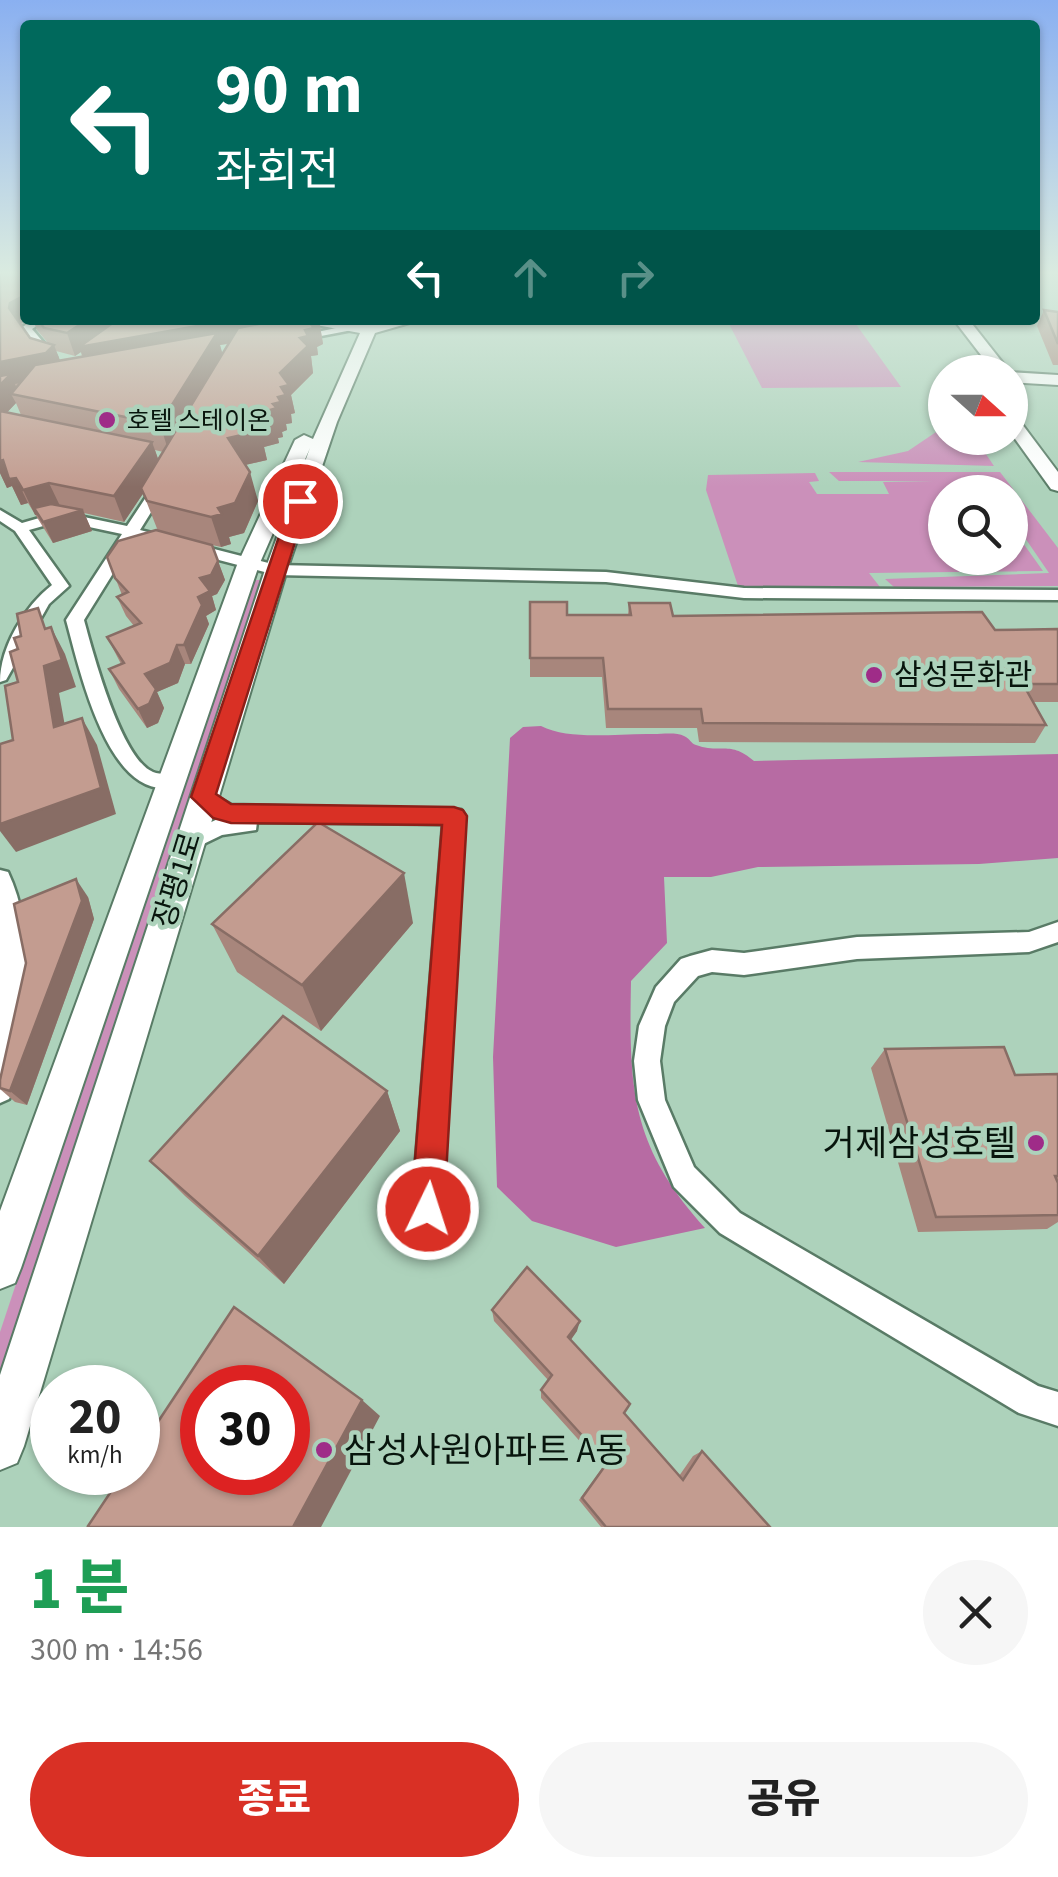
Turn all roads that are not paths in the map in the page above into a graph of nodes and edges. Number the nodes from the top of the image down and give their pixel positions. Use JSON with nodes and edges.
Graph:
{"nodes":[{"id":1,"x":37,"y":344,"type":"edge"},
{"id":2,"x":357,"y":344,"type":"edge"},
{"id":3,"x":62,"y":361,"type":"edge"},
{"id":4,"x":1028,"y":378,"type":"edge"},
{"id":5,"x":1058,"y":380,"type":"edge"},
{"id":6,"x":1028,"y":444,"type":"edge"},
{"id":7,"x":167,"y":476,"type":"edge"},
{"id":8,"x":1058,"y":485,"type":"edge"},
{"id":9,"x":0,"y":500,"type":"edge"},
{"id":10,"x":10,"y":520,"type":"edge"},
{"id":11,"x":133,"y":531,"type":"junction"},
{"id":12,"x":262,"y":568,"type":"junction"},
{"id":13,"x":62,"y":586,"type":"junction"},
{"id":14,"x":1058,"y":595,"type":"edge"},
{"id":15,"x":76,"y":620,"type":"junction"},
{"id":16,"x":0,"y":676,"type":"edge"},
{"id":17,"x":170,"y":781,"type":"junction"},
{"id":18,"x":203,"y":797,"type":"junction"},
{"id":19,"x":454,"y":821,"type":"junction"},
{"id":20,"x":189,"y":842,"type":"junction"},
{"id":21,"x":0,"y":879,"type":"edge"},
{"id":22,"x":1058,"y":932,"type":"edge"},
{"id":23,"x":0,"y":1090,"type":"edge"},
{"id":24,"x":428,"y":1209,"type":"dead end"},
{"id":25,"x":6,"y":1228,"type":"edge"},
{"id":26,"x":0,"y":1268,"type":"edge"},
{"id":27,"x":1058,"y":1409,"type":"edge"},
{"id":28,"x":0,"y":1446,"type":"edge"}],
"edges":[{"from":1,"to":3,"type":"street"},
{"from":2,"to":12,"type":"street","name":"장평1로"},
{"from":4,"to":5,"type":"street"},
{"from":6,"to":8,"type":"street"},
{"from":7,"to":11,"type":"street"},
{"from":9,"to":10,"type":"street"},
{"from":10,"to":11,"type":"street"},
{"from":10,"to":13,"type":"street"},
{"from":11,"to":12,"type":"street"},
{"from":11,"to":15,"type":"street"},
{"from":12,"to":14,"type":"street"},
{"from":12,"to":17,"type":"street","name":"장평1로"},
{"from":12,"to":18,"type":"street","name":"장평1로"},
{"from":13,"to":15,"type":"street"},
{"from":13,"to":16,"type":"street"},
{"from":15,"to":17,"type":"street"},
{"from":17,"to":25,"type":"street","name":"장평1로"},
{"from":18,"to":19,"type":"street"},
{"from":18,"to":20,"type":"street","name":"장평1로"},
{"from":19,"to":20,"type":"street"},
{"from":19,"to":24,"type":"street"},
{"from":20,"to":28,"type":"street","name":"장평1로"},
{"from":21,"to":23,"type":"street"},
{"from":22,"to":27,"type":"street"},
{"from":25,"to":26,"type":"street","name":"장평1로"}]}
